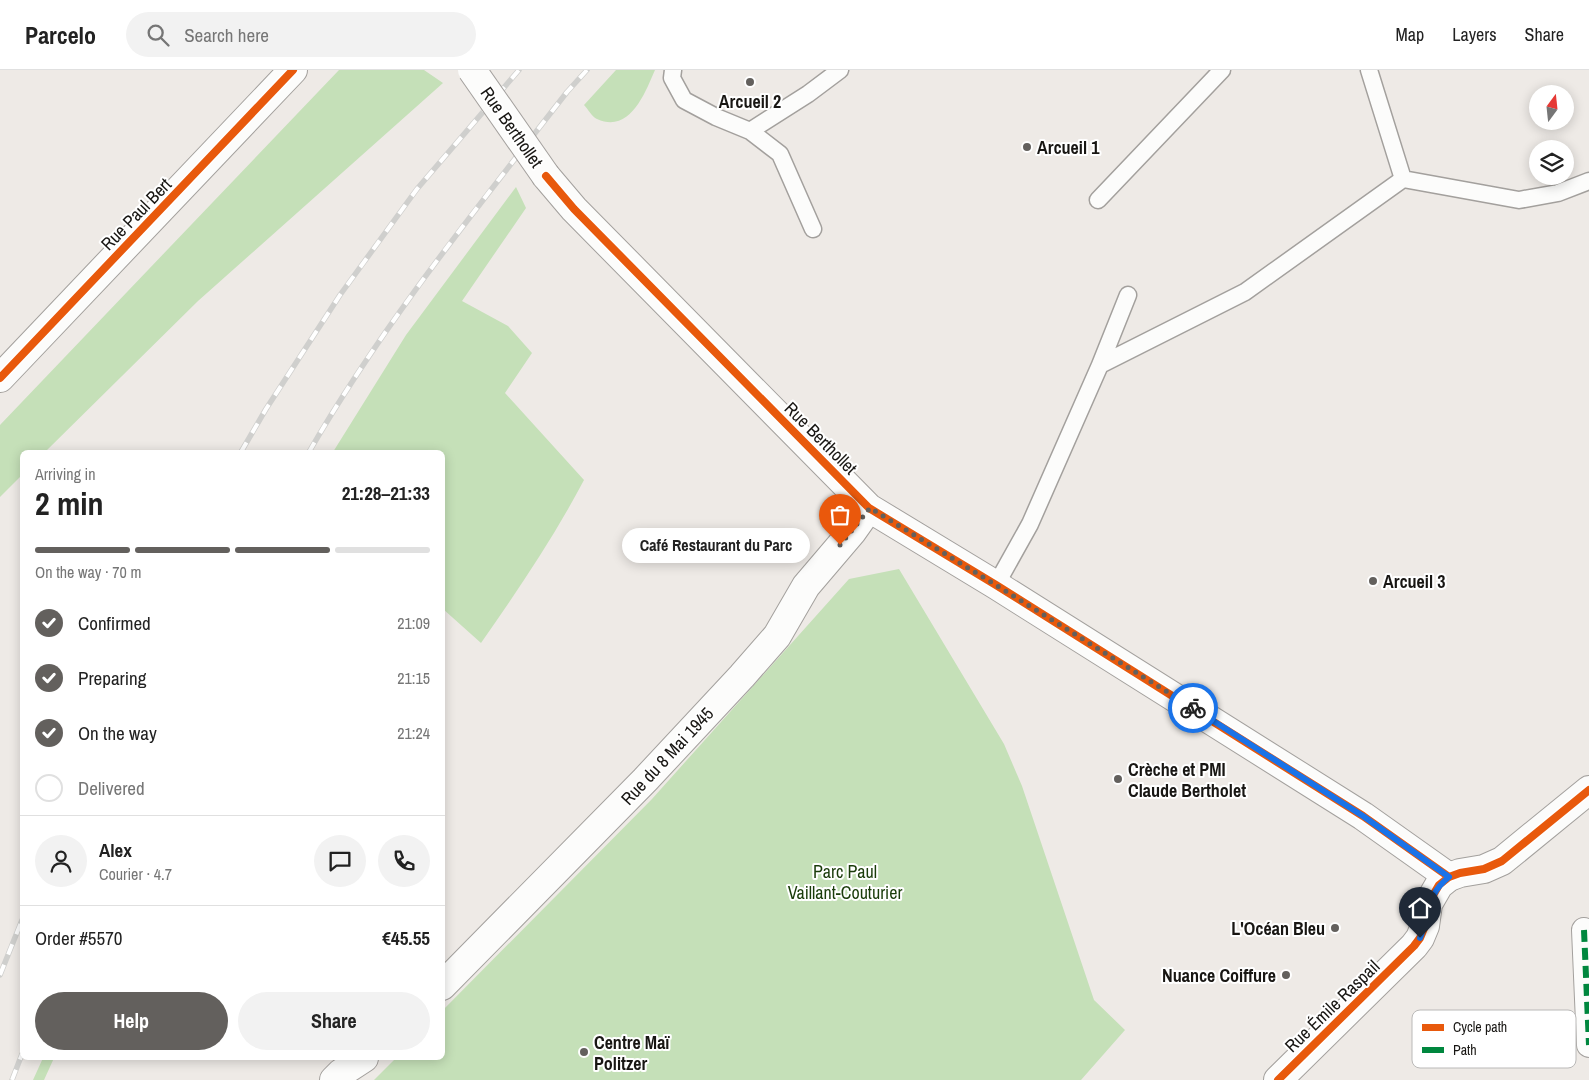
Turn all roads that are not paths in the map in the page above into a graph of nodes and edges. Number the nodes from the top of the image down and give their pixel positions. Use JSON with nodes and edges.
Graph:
{"nodes":[{"id":1,"x":294,"y":70,"type":"edge"},
{"id":2,"x":472,"y":70,"type":"edge"},
{"id":3,"x":673,"y":70,"type":"edge"},
{"id":4,"x":840,"y":70,"type":"edge"},
{"id":5,"x":1222,"y":70,"type":"edge"},
{"id":6,"x":1369,"y":70,"type":"edge"},
{"id":7,"x":750,"y":131,"type":"junction"},
{"id":8,"x":1403,"y":179,"type":"junction"},
{"id":9,"x":1589,"y":181,"type":"edge"},
{"id":10,"x":1098,"y":200,"type":"dead end"},
{"id":11,"x":813,"y":229,"type":"dead end"},
{"id":12,"x":1128,"y":295,"type":"dead end"},
{"id":13,"x":1100,"y":365,"type":"junction"},
{"id":14,"x":0,"y":378,"type":"edge"},
{"id":15,"x":870,"y":508,"type":"junction"},
{"id":16,"x":996,"y":585,"type":"junction"},
{"id":17,"x":1589,"y":790,"type":"edge"},
{"id":18,"x":1449,"y":877,"type":"junction"},
{"id":19,"x":1584,"y":930,"type":"dead end"},
{"id":20,"x":445,"y":983,"type":"edge"},
{"id":21,"x":1589,"y":1045,"type":"edge"},
{"id":22,"x":361,"y":1060,"type":"edge"},
{"id":23,"x":334,"y":1080,"type":"edge"},
{"id":24,"x":1278,"y":1080,"type":"edge"}],
"edges":[{"from":1,"to":14,"type":"street","name":"Rue Paul Bert"},
{"from":2,"to":15,"type":"street","name":"Rue Berthollet","bridge":true},
{"from":3,"to":7,"type":"lane"},
{"from":4,"to":7,"type":"lane"},
{"from":5,"to":10,"type":"lane"},
{"from":6,"to":8,"type":"lane"},
{"from":7,"to":11,"type":"lane"},
{"from":8,"to":9,"type":"lane"},
{"from":8,"to":13,"type":"lane"},
{"from":12,"to":13,"type":"lane"},
{"from":13,"to":16,"type":"lane"},
{"from":15,"to":16,"type":"street","name":"Rue Berthollet"},
{"from":15,"to":20,"type":"street","name":"Rue du 8 Mai 1945"},
{"from":16,"to":18,"type":"street","name":"Rue Berthollet"},
{"from":17,"to":18,"type":"street"},
{"from":18,"to":24,"type":"street","name":"Rue Émile Raspail"},
{"from":19,"to":21,"type":"street"},
{"from":22,"to":23,"type":"street"}]}
